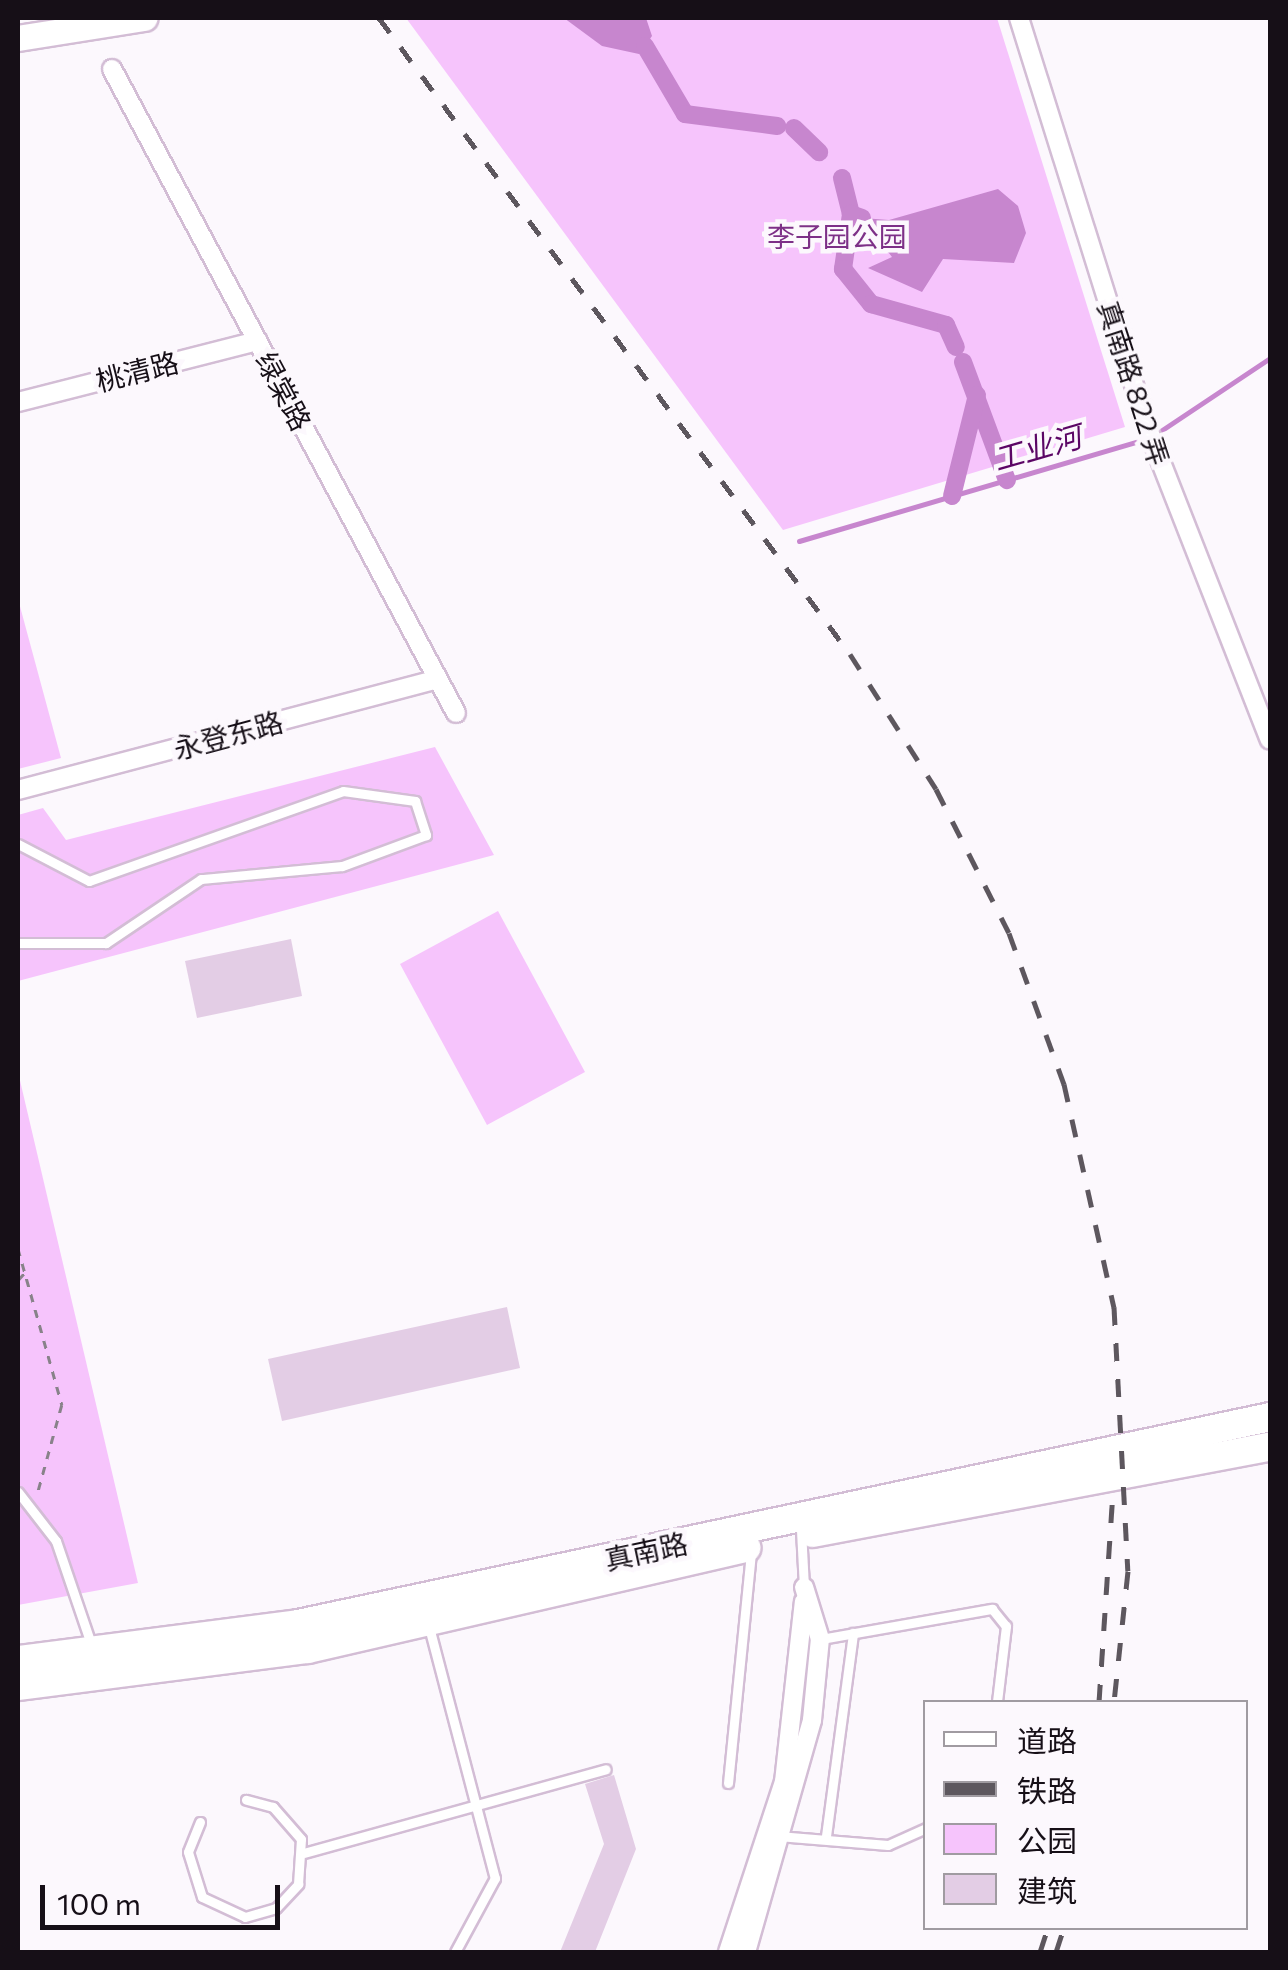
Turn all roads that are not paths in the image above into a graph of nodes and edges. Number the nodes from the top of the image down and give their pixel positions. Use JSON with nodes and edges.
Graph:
{"nodes":[{"id":1,"x":64,"y":18,"type":"edge"},
{"id":2,"x":144,"y":18,"type":"edge"},
{"id":3,"x":1019,"y":18,"type":"edge"},
{"id":4,"x":18,"y":24,"type":"edge"},
{"id":5,"x":18,"y":38,"type":"edge"},
{"id":6,"x":112,"y":69,"type":"dead end"},
{"id":7,"x":257,"y":340,"type":"junction"},
{"id":8,"x":18,"y":402,"type":"edge"},
{"id":9,"x":438,"y":679,"type":"junction"},
{"id":10,"x":456,"y":713,"type":"dead end"},
{"id":11,"x":1270,"y":740,"type":"edge"},
{"id":12,"x":18,"y":790,"type":"edge"},
{"id":13,"x":18,"y":844,"type":"edge"},
{"id":14,"x":18,"y":943,"type":"edge"},
{"id":15,"x":1270,"y":1417,"type":"edge"},
{"id":16,"x":1270,"y":1447,"type":"edge"},
{"id":17,"x":18,"y":1492,"type":"edge"},
{"id":18,"x":801,"y":1527,"type":"junction"},
{"id":19,"x":752,"y":1538,"type":"junction"},
{"id":20,"x":804,"y":1587,"type":"joint"},
{"id":21,"x":428,"y":1624,"type":"junction"},
{"id":22,"x":853,"y":1633,"type":"junction"},
{"id":23,"x":812,"y":1640,"type":"junction"},
{"id":24,"x":94,"y":1651,"type":"junction"},
{"id":25,"x":18,"y":1660,"type":"edge"},
{"id":26,"x":18,"y":1686,"type":"edge"},
{"id":27,"x":997,"y":1700,"type":"edge"},
{"id":28,"x":606,"y":1770,"type":"dead end"},
{"id":29,"x":728,"y":1783,"type":"dead end"},
{"id":30,"x":246,"y":1800,"type":"dead end"},
{"id":31,"x":476,"y":1806,"type":"junction"},
{"id":32,"x":200,"y":1822,"type":"dead end"},
{"id":33,"x":923,"y":1829,"type":"edge"},
{"id":34,"x":776,"y":1836,"type":"junction"},
{"id":35,"x":826,"y":1836,"type":"junction"},
{"id":36,"x":304,"y":1853,"type":"junction"},
{"id":37,"x":456,"y":1952,"type":"edge"},
{"id":38,"x":728,"y":1952,"type":"edge"},
{"id":39,"x":746,"y":1952,"type":"edge"}],
"edges":[{"from":1,"to":4,"type":"main road"},
{"from":2,"to":5,"type":"main road"},
{"from":3,"to":11,"type":"street","name":"真南路 822 弄"},
{"from":6,"to":7,"type":"street","name":"绿棠路"},
{"from":7,"to":8,"type":"street","name":"桃清路"},
{"from":7,"to":9,"type":"street","name":"绿棠路"},
{"from":9,"to":10,"type":"street","name":"绿棠路"},
{"from":9,"to":12,"type":"street","name":"永登东路"},
{"from":13,"to":14,"type":"lane"},
{"from":15,"to":18,"type":"main road","name":"真南路"},
{"from":16,"to":18,"type":"main road","name":"真南路"},
{"from":17,"to":24,"type":"lane"},
{"from":18,"to":19,"type":"main road","name":"真南路"},
{"from":18,"to":20,"type":"lane"},
{"from":19,"to":21,"type":"main road","name":"真南路"},
{"from":19,"to":24,"type":"main road","name":"真南路"},
{"from":19,"to":29,"type":"lane"},
{"from":20,"to":23,"type":"street"},
{"from":21,"to":26,"type":"main road","name":"真南路"},
{"from":21,"to":31,"type":"lane"},
{"from":22,"to":23,"type":"lane"},
{"from":22,"to":27,"type":"lane"},
{"from":22,"to":35,"type":"lane"},
{"from":23,"to":34,"type":"street"},
{"from":24,"to":25,"type":"main road","name":"真南路"},
{"from":28,"to":31,"type":"lane"},
{"from":30,"to":36,"type":"lane"},
{"from":31,"to":36,"type":"lane"},
{"from":31,"to":37,"type":"lane"},
{"from":32,"to":36,"type":"lane"},
{"from":33,"to":35,"type":"lane"},
{"from":34,"to":35,"type":"lane"},
{"from":34,"to":38,"type":"street"},
{"from":34,"to":39,"type":"street"}]}
